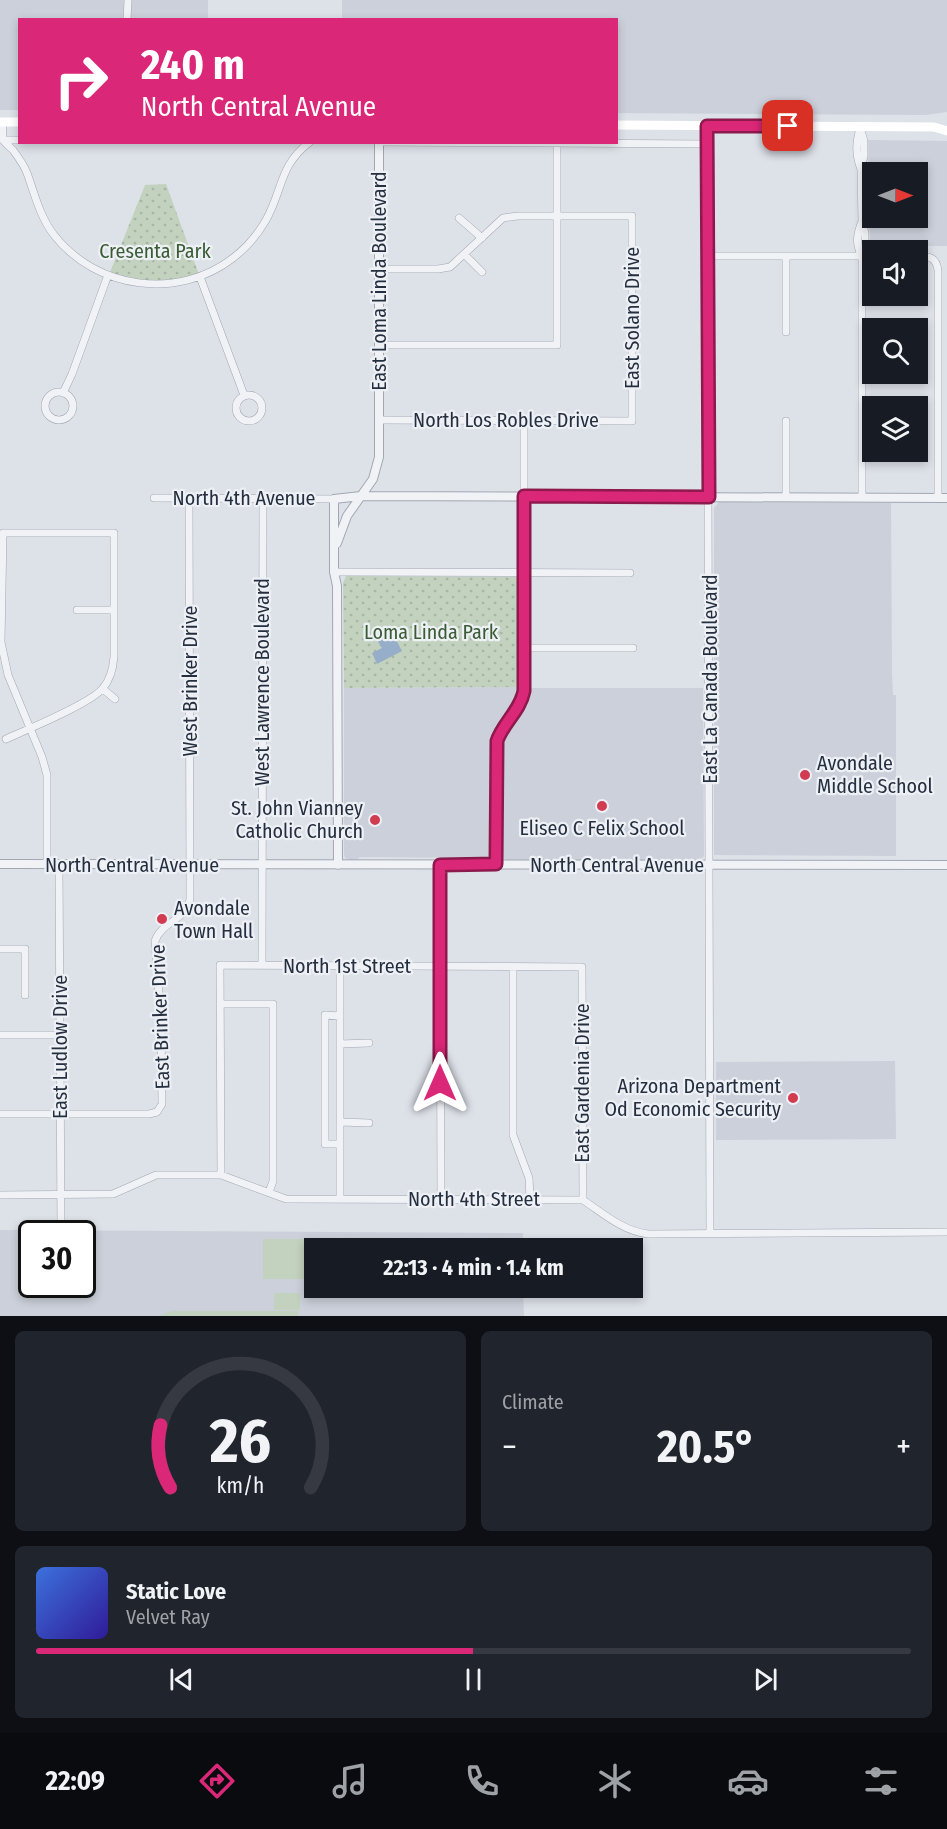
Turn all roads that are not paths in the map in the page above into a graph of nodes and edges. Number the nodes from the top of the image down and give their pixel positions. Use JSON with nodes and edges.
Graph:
{"nodes":[{"id":1,"x":128,"y":0,"type":"edge"},
{"id":2,"x":127,"y":18,"type":"edge"},
{"id":3,"x":2,"y":122,"type":"edge"},
{"id":4,"x":18,"y":122,"type":"edge"},
{"id":5,"x":618,"y":125,"type":"edge"},
{"id":6,"x":707,"y":126,"type":"junction"},
{"id":7,"x":860,"y":127,"type":"junction"},
{"id":8,"x":945,"y":128,"type":"edge"},
{"id":9,"x":2,"y":140,"type":"edge"},
{"id":10,"x":18,"y":140,"type":"edge"},
{"id":11,"x":618,"y":143,"type":"edge"},
{"id":12,"x":308,"y":144,"type":"edge"},
{"id":13,"x":378,"y":144,"type":"edge"},
{"id":14,"x":557,"y":144,"type":"edge"},
{"id":15,"x":708,"y":144,"type":"junction"},
{"id":16,"x":557,"y":216,"type":"junction"},
{"id":17,"x":459,"y":218,"type":"dead end"},
{"id":18,"x":482,"y":238,"type":"junction"},
{"id":19,"x":865,"y":240,"type":"edge"},
{"id":20,"x":465,"y":255,"type":"junction"},
{"id":21,"x":708,"y":256,"type":"junction"},
{"id":22,"x":786,"y":256,"type":"junction"},
{"id":23,"x":862,"y":256,"type":"edge"},
{"id":24,"x":928,"y":256,"type":"edge"},
{"id":25,"x":378,"y":269,"type":"junction"},
{"id":26,"x":482,"y":272,"type":"dead end"},
{"id":27,"x":108,"y":275,"type":"junction"},
{"id":28,"x":200,"y":277,"type":"junction"},
{"id":29,"x":862,"y":306,"type":"edge"},
{"id":30,"x":786,"y":332,"type":"dead end"},
{"id":31,"x":379,"y":345,"type":"junction"},
{"id":32,"x":63,"y":393,"type":"junction"},
{"id":33,"x":244,"y":395,"type":"dead end"},
{"id":34,"x":379,"y":420,"type":"junction"},
{"id":35,"x":524,"y":420,"type":"junction"},
{"id":36,"x":633,"y":421,"type":"joint"},
{"id":37,"x":786,"y":421,"type":"dead end"},
{"id":38,"x":361,"y":496,"type":"junction"},
{"id":39,"x":524,"y":496,"type":"junction"},
{"id":40,"x":709,"y":497,"type":"junction"},
{"id":41,"x":786,"y":497,"type":"junction"},
{"id":42,"x":862,"y":497,"type":"junction"},
{"id":43,"x":154,"y":498,"type":"dead end"},
{"id":44,"x":189,"y":498,"type":"junction"},
{"id":45,"x":942,"y":498,"type":"edge"},
{"id":46,"x":263,"y":499,"type":"junction"},
{"id":47,"x":334,"y":499,"type":"junction"},
{"id":48,"x":334,"y":555,"type":"junction"},
{"id":49,"x":334,"y":572,"type":"junction"},
{"id":50,"x":524,"y":573,"type":"junction"},
{"id":51,"x":630,"y":573,"type":"dead end"},
{"id":52,"x":77,"y":610,"type":"dead end"},
{"id":53,"x":114,"y":610,"type":"junction"},
{"id":54,"x":524,"y":648,"type":"junction"},
{"id":55,"x":633,"y":648,"type":"dead end"},
{"id":56,"x":103,"y":689,"type":"junction"},
{"id":57,"x":115,"y":699,"type":"dead end"},
{"id":58,"x":30,"y":728,"type":"junction"},
{"id":59,"x":6,"y":739,"type":"dead end"},
{"id":60,"x":0,"y":864,"type":"edge"},
{"id":61,"x":47,"y":864,"type":"junction"},
{"id":62,"x":59,"y":864,"type":"junction"},
{"id":63,"x":496,"y":864,"type":"junction"},
{"id":64,"x":190,"y":865,"type":"junction"},
{"id":65,"x":261,"y":865,"type":"junction"},
{"id":66,"x":338,"y":865,"type":"junction"},
{"id":67,"x":440,"y":865,"type":"junction"},
{"id":68,"x":947,"y":865,"type":"edge"},
{"id":69,"x":710,"y":866,"type":"junction"},
{"id":70,"x":0,"y":949,"type":"edge"},
{"id":71,"x":262,"y":966,"type":"junction"},
{"id":72,"x":340,"y":966,"type":"junction"},
{"id":73,"x":439,"y":966,"type":"junction"},
{"id":74,"x":513,"y":967,"type":"junction"},
{"id":75,"x":582,"y":967,"type":"joint"},
{"id":76,"x":25,"y":995,"type":"dead end"},
{"id":77,"x":220,"y":1004,"type":"junction"},
{"id":78,"x":340,"y":1016,"type":"junction"},
{"id":79,"x":0,"y":1035,"type":"edge"},
{"id":80,"x":59,"y":1035,"type":"junction"},
{"id":81,"x":369,"y":1043,"type":"dead end"},
{"id":82,"x":340,"y":1044,"type":"junction"},
{"id":83,"x":0,"y":1114,"type":"edge"},
{"id":84,"x":60,"y":1115,"type":"junction"},
{"id":85,"x":341,"y":1122,"type":"junction"},
{"id":86,"x":369,"y":1123,"type":"dead end"},
{"id":87,"x":340,"y":1144,"type":"junction"},
{"id":88,"x":221,"y":1175,"type":"junction"},
{"id":89,"x":269,"y":1192,"type":"junction"},
{"id":90,"x":0,"y":1195,"type":"edge"},
{"id":91,"x":60,"y":1195,"type":"junction"},
{"id":92,"x":340,"y":1199,"type":"junction"},
{"id":93,"x":530,"y":1199,"type":"junction"},
{"id":94,"x":441,"y":1200,"type":"junction"},
{"id":95,"x":583,"y":1200,"type":"junction"},
{"id":96,"x":61,"y":1220,"type":"edge"},
{"id":97,"x":947,"y":1232,"type":"edge"},
{"id":98,"x":710,"y":1233,"type":"junction"}],
"edges":[{"from":1,"to":2,"type":"street"},
{"from":3,"to":4,"type":"main road"},
{"from":3,"to":9,"type":"street"},
{"from":5,"to":6,"type":"main road"},
{"from":6,"to":7,"type":"main road"},
{"from":6,"to":15,"type":"street","name":"East La Canada Boulevard"},
{"from":7,"to":8,"type":"main road"},
{"from":7,"to":19,"type":"street"},
{"from":9,"to":10,"type":"street"},
{"from":9,"to":27,"type":"street"},
{"from":11,"to":15,"type":"street"},
{"from":12,"to":28,"type":"street"},
{"from":13,"to":25,"type":"street","name":"East Loma Linda Boulevard"},
{"from":14,"to":16,"type":"street"},
{"from":15,"to":21,"type":"street","name":"East La Canada Boulevard"},
{"from":16,"to":18,"type":"street"},
{"from":16,"to":31,"type":"street"},
{"from":16,"to":36,"type":"street","name":"East Solano Drive"},
{"from":17,"to":18,"type":"street"},
{"from":18,"to":20,"type":"street"},
{"from":20,"to":25,"type":"street"},
{"from":20,"to":26,"type":"street"},
{"from":21,"to":22,"type":"street"},
{"from":21,"to":40,"type":"street","name":"East La Canada Boulevard"},
{"from":22,"to":23,"type":"street"},
{"from":22,"to":30,"type":"street"},
{"from":24,"to":45,"type":"street"},
{"from":25,"to":31,"type":"street","name":"East Loma Linda Boulevard"},
{"from":27,"to":28,"type":"street"},
{"from":27,"to":32,"type":"street"},
{"from":28,"to":33,"type":"street"},
{"from":29,"to":42,"type":"street"},
{"from":31,"to":34,"type":"street","name":"East Loma Linda Boulevard"},
{"from":32,"to":32,"type":"street"},
{"from":34,"to":35,"type":"street","name":"North Los Robles Drive"},
{"from":34,"to":38,"type":"street","name":"East Loma Linda Boulevard"},
{"from":35,"to":36,"type":"street","name":"North Los Robles Drive"},
{"from":35,"to":39,"type":"street"},
{"from":37,"to":41,"type":"street"},
{"from":38,"to":39,"type":"street"},
{"from":38,"to":47,"type":"street"},
{"from":38,"to":48,"type":"street","name":"East Loma Linda Boulevard"},
{"from":39,"to":40,"type":"street"},
{"from":39,"to":50,"type":"street"},
{"from":40,"to":41,"type":"street"},
{"from":40,"to":69,"type":"street","name":"East La Canada Boulevard"},
{"from":41,"to":42,"type":"street"},
{"from":42,"to":45,"type":"street"},
{"from":43,"to":44,"type":"street","name":"North 4th Avenue"},
{"from":44,"to":46,"type":"street","name":"North 4th Avenue"},
{"from":44,"to":64,"type":"street","name":"West Brinker Drive"},
{"from":46,"to":47,"type":"street","name":"North 4th Avenue"},
{"from":46,"to":65,"type":"street","name":"West Lawrence Boulevard"},
{"from":47,"to":48,"type":"street"},
{"from":48,"to":49,"type":"street"},
{"from":49,"to":50,"type":"street"},
{"from":49,"to":66,"type":"street"},
{"from":50,"to":51,"type":"street"},
{"from":50,"to":54,"type":"street"},
{"from":52,"to":53,"type":"street"},
{"from":53,"to":56,"type":"street"},
{"from":53,"to":58,"type":"street"},
{"from":54,"to":55,"type":"street"},
{"from":54,"to":63,"type":"street"},
{"from":56,"to":57,"type":"street"},
{"from":56,"to":58,"type":"street"},
{"from":58,"to":59,"type":"street"},
{"from":58,"to":61,"type":"street"},
{"from":60,"to":61,"type":"street","name":"North Central Avenue"},
{"from":61,"to":62,"type":"street","name":"North Central Avenue"},
{"from":62,"to":64,"type":"street","name":"North Central Avenue"},
{"from":62,"to":80,"type":"street","name":"East Ludlow Drive"},
{"from":63,"to":67,"type":"street","name":"North Central Avenue"},
{"from":63,"to":69,"type":"street","name":"North Central Avenue"},
{"from":64,"to":65,"type":"street","name":"North Central Avenue"},
{"from":64,"to":84,"type":"street","name":"East Brinker Drive"},
{"from":65,"to":66,"type":"street","name":"North Central Avenue"},
{"from":65,"to":71,"type":"street","name":"West Lawrence Boulevard"},
{"from":66,"to":67,"type":"street","name":"North Central Avenue"},
{"from":67,"to":73,"type":"street"},
{"from":68,"to":69,"type":"street","name":"North Central Avenue"},
{"from":69,"to":98,"type":"street","name":"East La Canada Boulevard"},
{"from":70,"to":76,"type":"street"},
{"from":71,"to":72,"type":"street","name":"North 1st Street"},
{"from":71,"to":77,"type":"street","name":"North 1st Street"},
{"from":72,"to":73,"type":"street","name":"North 1st Street"},
{"from":72,"to":78,"type":"street"},
{"from":73,"to":74,"type":"street","name":"North 1st Street"},
{"from":73,"to":94,"type":"street"},
{"from":74,"to":75,"type":"street","name":"North 1st Street"},
{"from":74,"to":93,"type":"street"},
{"from":75,"to":95,"type":"street","name":"East Gardenia Drive"},
{"from":77,"to":88,"type":"street"},
{"from":77,"to":89,"type":"street"},
{"from":78,"to":82,"type":"street"},
{"from":78,"to":87,"type":"street"},
{"from":79,"to":80,"type":"street"},
{"from":80,"to":84,"type":"street","name":"East Ludlow Drive"},
{"from":81,"to":82,"type":"street"},
{"from":82,"to":85,"type":"street"},
{"from":83,"to":84,"type":"street"},
{"from":84,"to":91,"type":"street","name":"East Ludlow Drive"},
{"from":85,"to":86,"type":"street"},
{"from":85,"to":87,"type":"street"},
{"from":87,"to":92,"type":"street"},
{"from":88,"to":89,"type":"street","name":"North 4th Street"},
{"from":88,"to":91,"type":"street","name":"North 4th Street"},
{"from":89,"to":92,"type":"street","name":"North 4th Street"},
{"from":90,"to":91,"type":"street","name":"North 4th Street"},
{"from":91,"to":96,"type":"street","name":"East Ludlow Drive"},
{"from":92,"to":94,"type":"street","name":"North 4th Street"},
{"from":93,"to":94,"type":"street","name":"North 4th Street"},
{"from":93,"to":95,"type":"street","name":"North 4th Street"},
{"from":95,"to":98,"type":"street"},
{"from":97,"to":98,"type":"street"}]}
